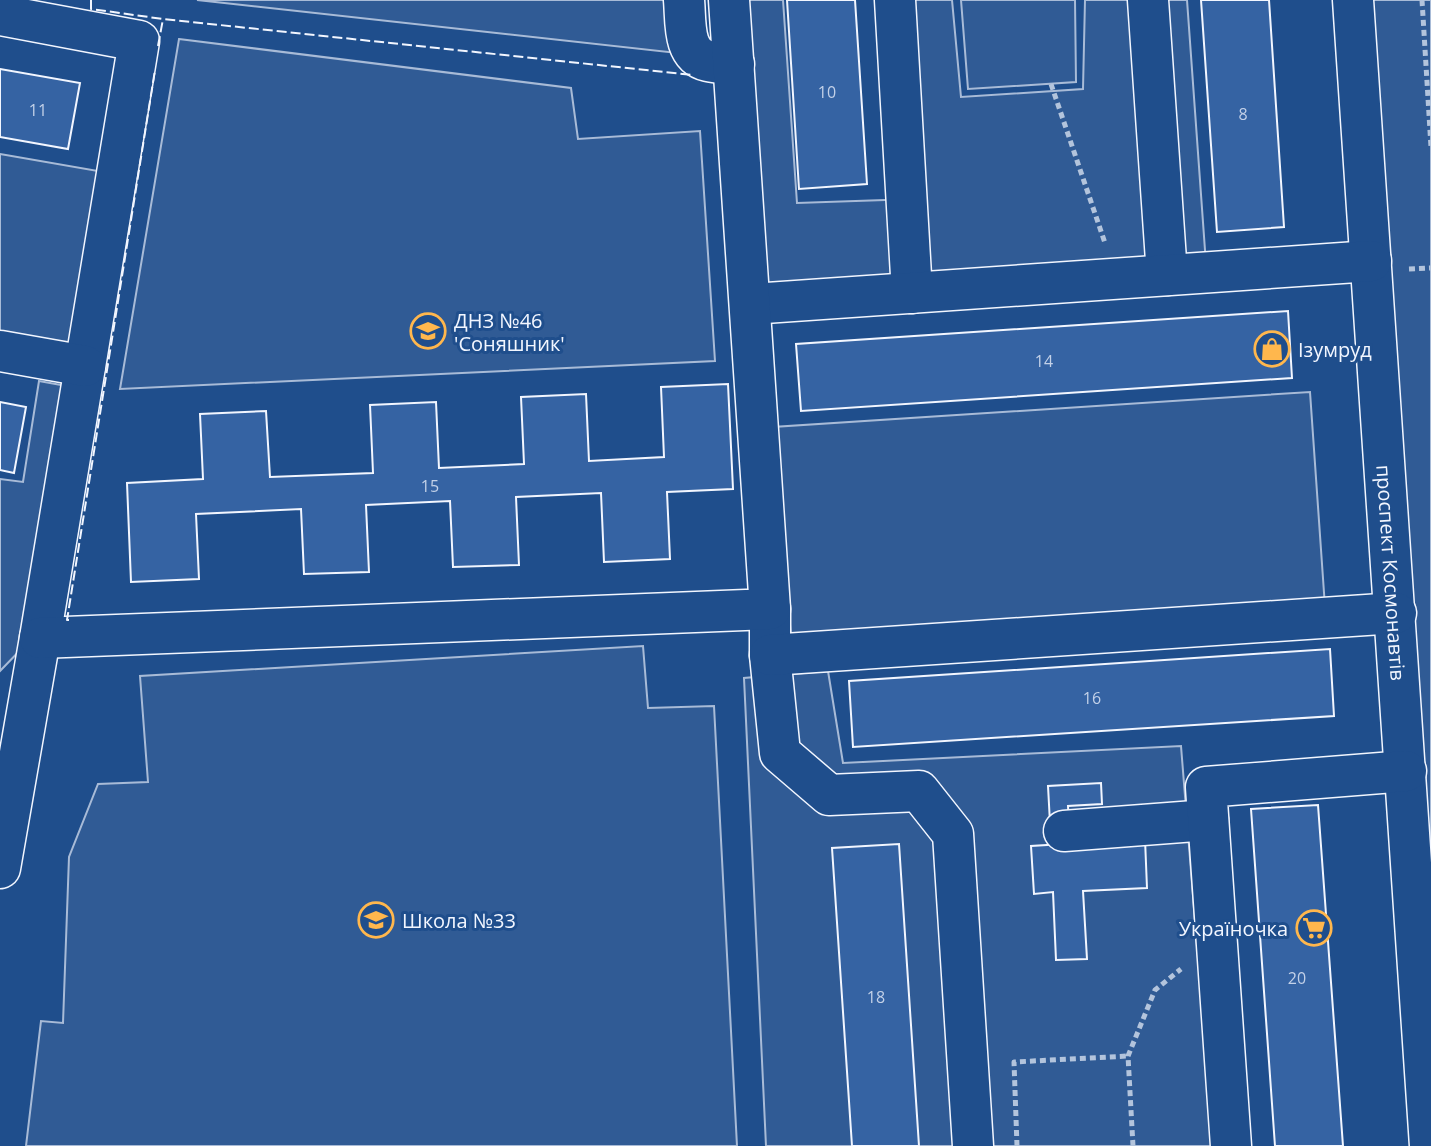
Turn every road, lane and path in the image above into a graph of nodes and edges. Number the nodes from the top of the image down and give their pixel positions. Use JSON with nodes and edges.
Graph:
{"nodes":[{"id":1,"x":684,"y":0,"type":"edge"},
{"id":2,"x":729,"y":0,"type":"edge"},
{"id":3,"x":895,"y":0,"type":"edge"},
{"id":4,"x":1148,"y":0,"type":"edge"},
{"id":5,"x":1353,"y":0,"type":"edge"},
{"id":6,"x":1422,"y":0,"type":"edge"},
{"id":7,"x":0,"y":15,"type":"edge"},
{"id":8,"x":734,"y":64,"type":"junction"},
{"id":9,"x":1051,"y":84,"type":"dead end"},
{"id":10,"x":1431,"y":147,"type":"edge"},
{"id":11,"x":1371,"y":261,"type":"junction"},
{"id":12,"x":1167,"y":275,"type":"junction"},
{"id":13,"x":1117,"y":278,"type":"junction"},
{"id":14,"x":912,"y":293,"type":"junction"},
{"id":15,"x":751,"y":304,"type":"junction"},
{"id":16,"x":0,"y":351,"type":"edge"},
{"id":17,"x":85,"y":366,"type":"junction"},
{"id":18,"x":770,"y":609,"type":"junction"},
{"id":19,"x":1396,"y":613,"type":"junction"},
{"id":20,"x":40,"y":638,"type":"junction"},
{"id":21,"x":770,"y":655,"type":"junction"},
{"id":22,"x":15,"y":691,"type":"edge"},
{"id":23,"x":1406,"y":771,"type":"junction"},
{"id":24,"x":1208,"y":820,"type":"junction"},
{"id":25,"x":1064,"y":831,"type":"dead end"},
{"id":26,"x":0,"y":868,"type":"edge"},
{"id":27,"x":1217,"y":942,"type":"junction"},
{"id":28,"x":1128,"y":1056,"type":"junction"},
{"id":29,"x":973,"y":1146,"type":"edge"},
{"id":30,"x":1017,"y":1146,"type":"edge"},
{"id":31,"x":1133,"y":1146,"type":"edge"},
{"id":32,"x":1231,"y":1146,"type":"edge"},
{"id":33,"x":1430,"y":1146,"type":"edge"}],
"edges":[{"from":1,"to":8,"type":"street"},
{"from":2,"to":8,"type":"street"},
{"from":3,"to":14,"type":"street"},
{"from":4,"to":12,"type":"street"},
{"from":5,"to":11,"type":"street","name":"проспект Космонавтів"},
{"from":6,"to":10,"type":"path"},
{"from":7,"to":17,"type":"street"},
{"from":8,"to":15,"type":"street"},
{"from":9,"to":13,"type":"path"},
{"from":11,"to":12,"type":"street"},
{"from":11,"to":19,"type":"street","name":"проспект Космонавтів"},
{"from":12,"to":13,"type":"street"},
{"from":13,"to":14,"type":"street"},
{"from":14,"to":15,"type":"street"},
{"from":15,"to":18,"type":"street"},
{"from":16,"to":17,"type":"street"},
{"from":17,"to":20,"type":"street"},
{"from":18,"to":20,"type":"street"},
{"from":18,"to":21,"type":"street"},
{"from":19,"to":21,"type":"street"},
{"from":19,"to":23,"type":"street","name":"проспект Космонавтів"},
{"from":20,"to":22,"type":"street"},
{"from":21,"to":29,"type":"street"},
{"from":22,"to":26,"type":"street"},
{"from":23,"to":24,"type":"street"},
{"from":23,"to":33,"type":"street","name":"проспект Космонавтів"},
{"from":24,"to":25,"type":"street"},
{"from":24,"to":27,"type":"street"},
{"from":27,"to":28,"type":"path"},
{"from":27,"to":32,"type":"street"},
{"from":28,"to":30,"type":"path"},
{"from":28,"to":31,"type":"path"}]}
